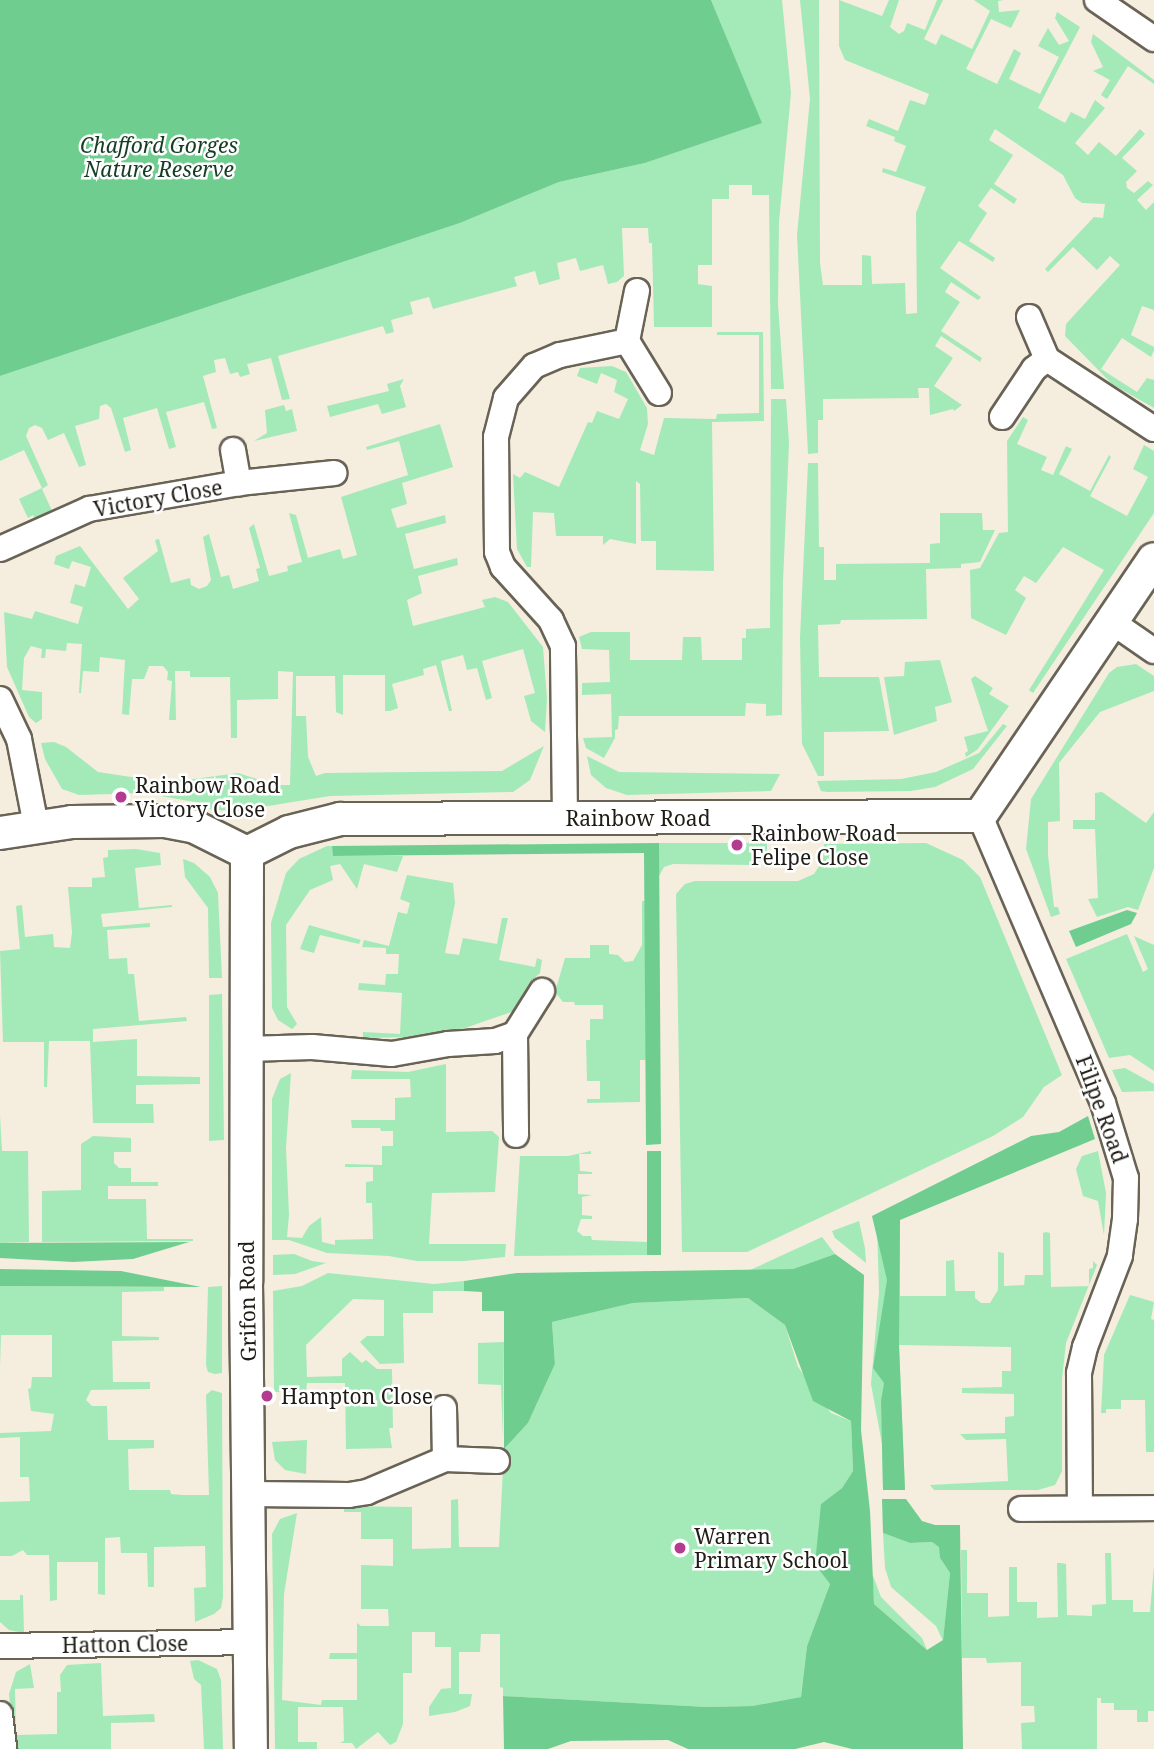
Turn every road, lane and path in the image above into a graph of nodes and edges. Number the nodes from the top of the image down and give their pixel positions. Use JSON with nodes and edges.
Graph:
{"nodes":[{"id":1,"x":1097,"y":0,"type":"edge"},
{"id":2,"x":1154,"y":38,"type":"edge"},
{"id":3,"x":637,"y":291,"type":"dead end"},
{"id":4,"x":1029,"y":317,"type":"dead end"},
{"id":5,"x":627,"y":341,"type":"junction"},
{"id":6,"x":1048,"y":359,"type":"junction"},
{"id":7,"x":660,"y":393,"type":"dead end"},
{"id":8,"x":1002,"y":417,"type":"dead end"},
{"id":9,"x":1154,"y":429,"type":"edge"},
{"id":10,"x":233,"y":450,"type":"dead end"},
{"id":11,"x":334,"y":473,"type":"dead end"},
{"id":12,"x":239,"y":483,"type":"junction"},
{"id":13,"x":0,"y":549,"type":"edge"},
{"id":14,"x":1154,"y":559,"type":"edge"},
{"id":15,"x":1112,"y":622,"type":"junction"},
{"id":16,"x":1154,"y":651,"type":"edge"},
{"id":17,"x":0,"y":699,"type":"edge"},
{"id":18,"x":980,"y":816,"type":"junction"},
{"id":19,"x":565,"y":817,"type":"junction"},
{"id":20,"x":36,"y":826,"type":"junction"},
{"id":21,"x":0,"y":833,"type":"edge"},
{"id":22,"x":247,"y":853,"type":"junction"},
{"id":23,"x":542,"y":991,"type":"dead end"},
{"id":24,"x":515,"y":1034,"type":"junction"},
{"id":25,"x":247,"y":1049,"type":"junction"},
{"id":26,"x":516,"y":1135,"type":"dead end"},
{"id":27,"x":444,"y":1408,"type":"dead end"},
{"id":28,"x":445,"y":1460,"type":"junction"},
{"id":29,"x":497,"y":1461,"type":"dead end"},
{"id":30,"x":250,"y":1494,"type":"junction"},
{"id":31,"x":1080,"y":1508,"type":"junction"},
{"id":32,"x":1154,"y":1508,"type":"edge"},
{"id":33,"x":1021,"y":1509,"type":"dead end"},
{"id":34,"x":249,"y":1642,"type":"junction"},
{"id":35,"x":0,"y":1646,"type":"edge"},
{"id":36,"x":0,"y":1714,"type":"edge"},
{"id":37,"x":5,"y":1749,"type":"edge"},
{"id":38,"x":251,"y":1749,"type":"edge"}],
"edges":[{"from":1,"to":2,"type":"street"},
{"from":3,"to":5,"type":"street"},
{"from":4,"to":6,"type":"street"},
{"from":5,"to":7,"type":"street"},
{"from":5,"to":19,"type":"street"},
{"from":6,"to":8,"type":"street"},
{"from":6,"to":9,"type":"street"},
{"from":10,"to":12,"type":"street","name":"Victory Close"},
{"from":11,"to":12,"type":"street","name":"Victory Close"},
{"from":12,"to":13,"type":"street","name":"Victory Close"},
{"from":14,"to":15,"type":"street"},
{"from":15,"to":16,"type":"street"},
{"from":15,"to":18,"type":"street"},
{"from":17,"to":20,"type":"street"},
{"from":18,"to":19,"type":"street","name":"Rainbow Road"},
{"from":18,"to":31,"type":"street","name":"Filipe Road"},
{"from":19,"to":22,"type":"street","name":"Rainbow Road"},
{"from":20,"to":21,"type":"street"},
{"from":20,"to":22,"type":"street"},
{"from":22,"to":25,"type":"street","name":"Grifon Road"},
{"from":23,"to":24,"type":"street"},
{"from":24,"to":25,"type":"street"},
{"from":24,"to":26,"type":"street"},
{"from":25,"to":30,"type":"street","name":"Grifon Road"},
{"from":27,"to":28,"type":"street"},
{"from":28,"to":29,"type":"street"},
{"from":28,"to":30,"type":"street"},
{"from":30,"to":34,"type":"street","name":"Grifon Road"},
{"from":31,"to":32,"type":"street"},
{"from":31,"to":33,"type":"street"},
{"from":34,"to":35,"type":"street","name":"Hatton Close"},
{"from":34,"to":38,"type":"street","name":"Grifon Road"},
{"from":36,"to":37,"type":"street"}]}
